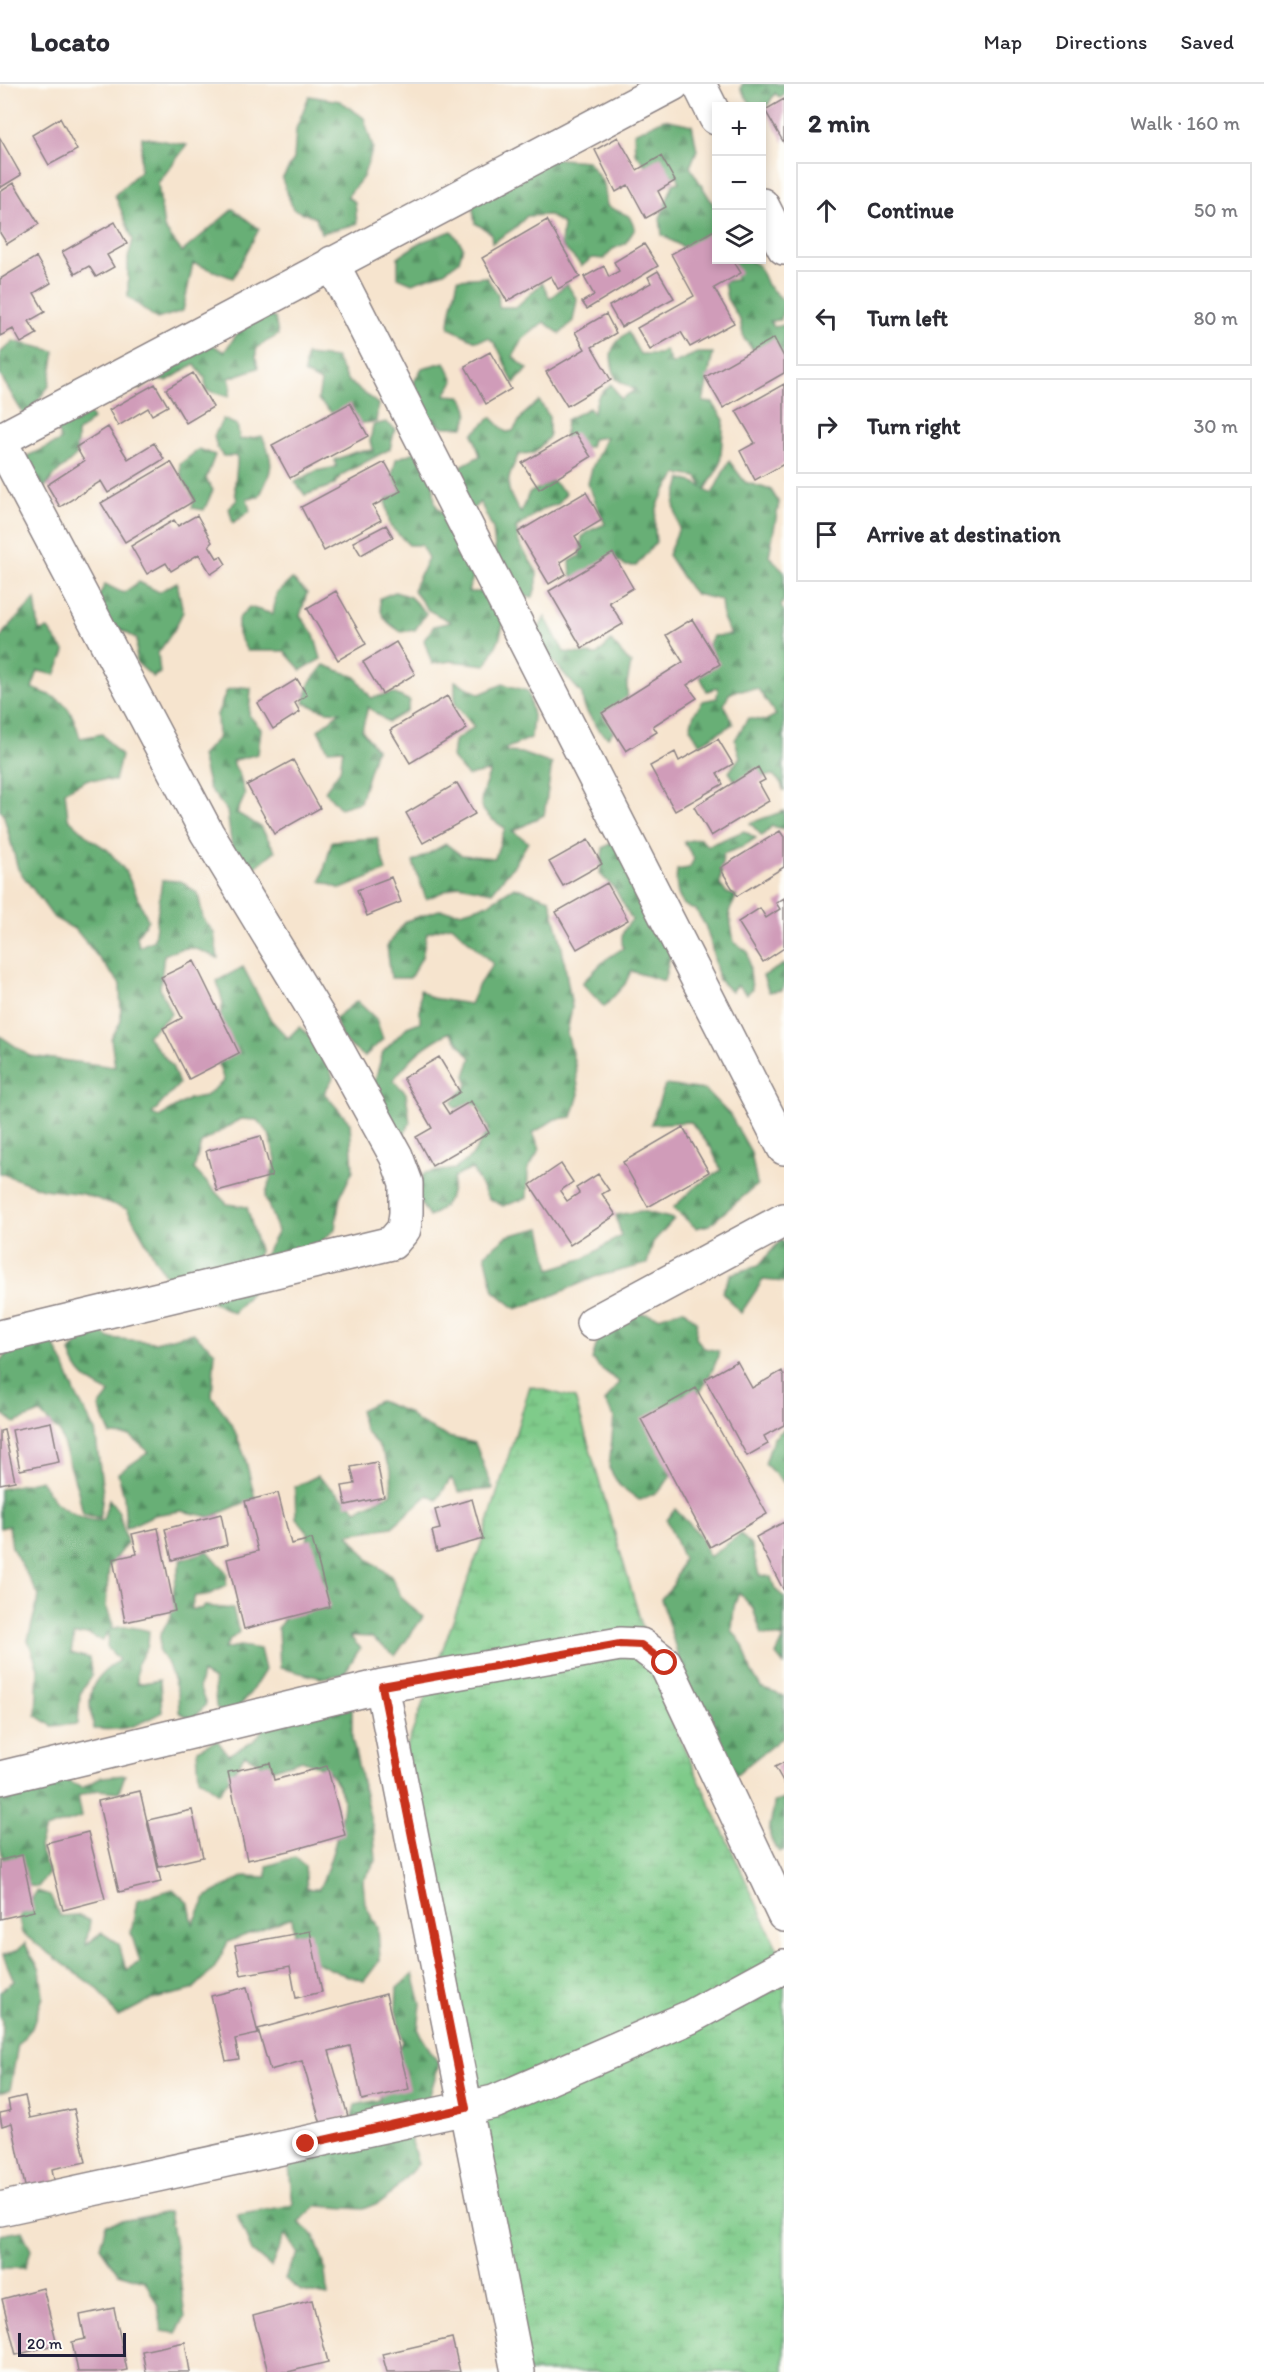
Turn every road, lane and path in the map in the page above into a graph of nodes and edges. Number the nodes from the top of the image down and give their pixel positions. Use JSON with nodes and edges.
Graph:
{"nodes":[{"id":1,"x":673,"y":84,"type":"edge"},
{"id":2,"x":699,"y":84,"type":"edge"},
{"id":3,"x":712,"y":109,"type":"edge"},
{"id":4,"x":765,"y":210,"type":"edge"},
{"id":5,"x":784,"y":248,"type":"edge"},
{"id":6,"x":332,"y":263,"type":"junction"},
{"id":7,"x":0,"y":440,"type":"edge"},
{"id":8,"x":784,"y":1148,"type":"edge"},
{"id":9,"x":784,"y":1220,"type":"edge"},
{"id":10,"x":593,"y":1323,"type":"dead end"},
{"id":11,"x":0,"y":1337,"type":"edge"},
{"id":12,"x":382,"y":1686,"type":"junction"},
{"id":13,"x":0,"y":1778,"type":"edge"},
{"id":14,"x":784,"y":1915,"type":"edge"},
{"id":15,"x":784,"y":1966,"type":"edge"},
{"id":16,"x":466,"y":2108,"type":"junction"},
{"id":17,"x":0,"y":2209,"type":"edge"},
{"id":18,"x":518,"y":2372,"type":"edge"}],
"edges":[{"from":1,"to":6,"type":"street"},
{"from":2,"to":3,"type":"street"},
{"from":4,"to":5,"type":"street"},
{"from":6,"to":7,"type":"street"},
{"from":6,"to":8,"type":"street"},
{"from":7,"to":11,"type":"street"},
{"from":9,"to":10,"type":"street"},
{"from":12,"to":13,"type":"street"},
{"from":12,"to":14,"type":"street"},
{"from":12,"to":16,"type":"street"},
{"from":15,"to":16,"type":"street"},
{"from":16,"to":17,"type":"street"},
{"from":16,"to":18,"type":"street"}]}
